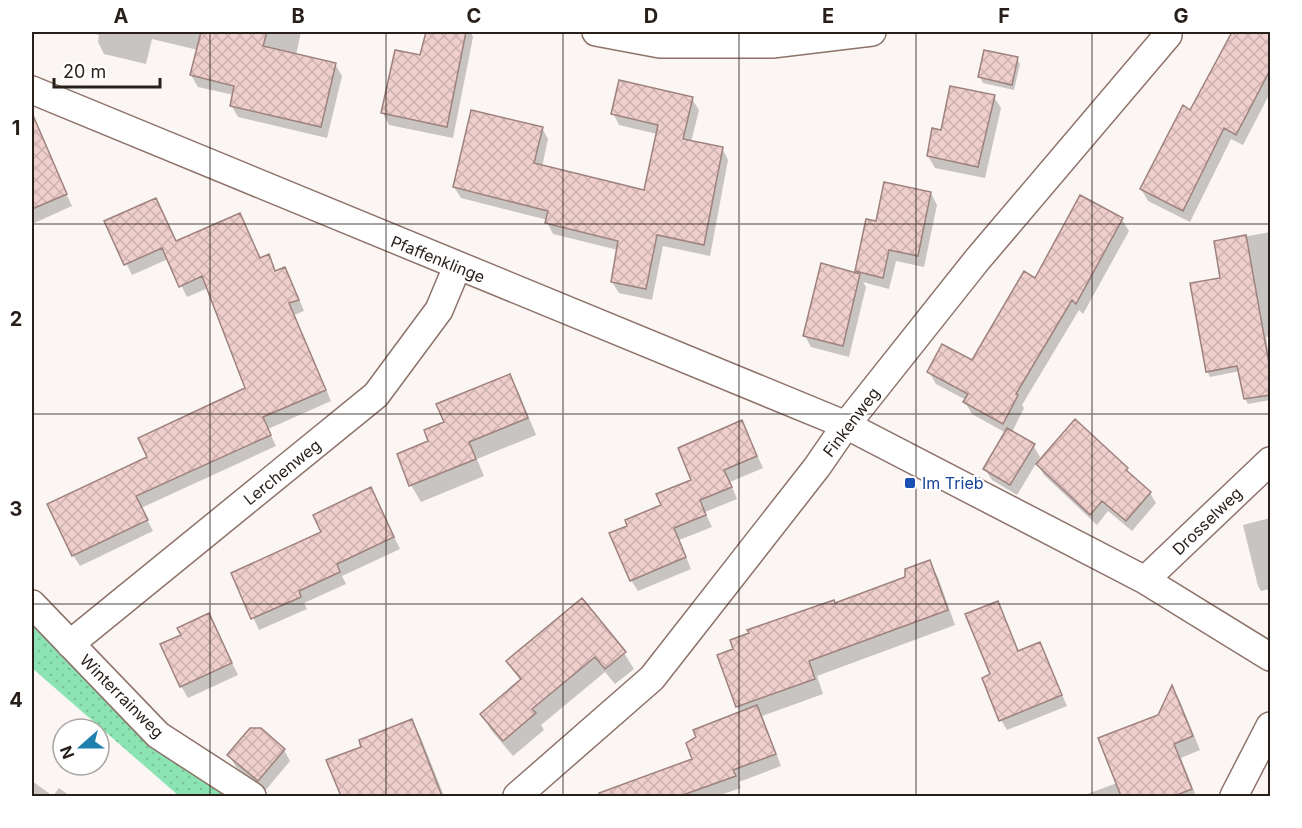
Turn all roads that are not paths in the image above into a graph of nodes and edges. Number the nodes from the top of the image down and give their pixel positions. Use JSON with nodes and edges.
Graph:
{"nodes":[{"id":1,"x":596,"y":32,"type":"edge"},
{"id":2,"x":865,"y":32,"type":"edge"},
{"id":3,"x":1168,"y":32,"type":"edge"},
{"id":4,"x":32,"y":90,"type":"edge"},
{"id":5,"x":457,"y":267,"type":"junction"},
{"id":6,"x":846,"y":425,"type":"junction"},
{"id":7,"x":1270,"y":461,"type":"edge"},
{"id":8,"x":1145,"y":580,"type":"junction"},
{"id":9,"x":32,"y":604,"type":"edge"},
{"id":10,"x":70,"y":644,"type":"junction"},
{"id":11,"x":1270,"y":657,"type":"edge"},
{"id":12,"x":1270,"y":726,"type":"edge"},
{"id":13,"x":252,"y":796,"type":"edge"},
{"id":14,"x":517,"y":796,"type":"edge"},
{"id":15,"x":1234,"y":796,"type":"edge"}],
"edges":[{"from":1,"to":2,"type":"street"},
{"from":3,"to":6,"type":"street","name":"Finkenweg"},
{"from":4,"to":5,"type":"street","name":"Pfaffenklinge"},
{"from":5,"to":6,"type":"street","name":"Pfaffenklinge"},
{"from":5,"to":10,"type":"street","name":"Lerchenweg"},
{"from":6,"to":8,"type":"street"},
{"from":6,"to":14,"type":"street","name":"Finkenweg"},
{"from":7,"to":8,"type":"street","name":"Drosselweg"},
{"from":8,"to":11,"type":"street"},
{"from":9,"to":10,"type":"street","name":"Winterrainweg"},
{"from":10,"to":13,"type":"street","name":"Winterrainweg"},
{"from":12,"to":15,"type":"street"}]}
